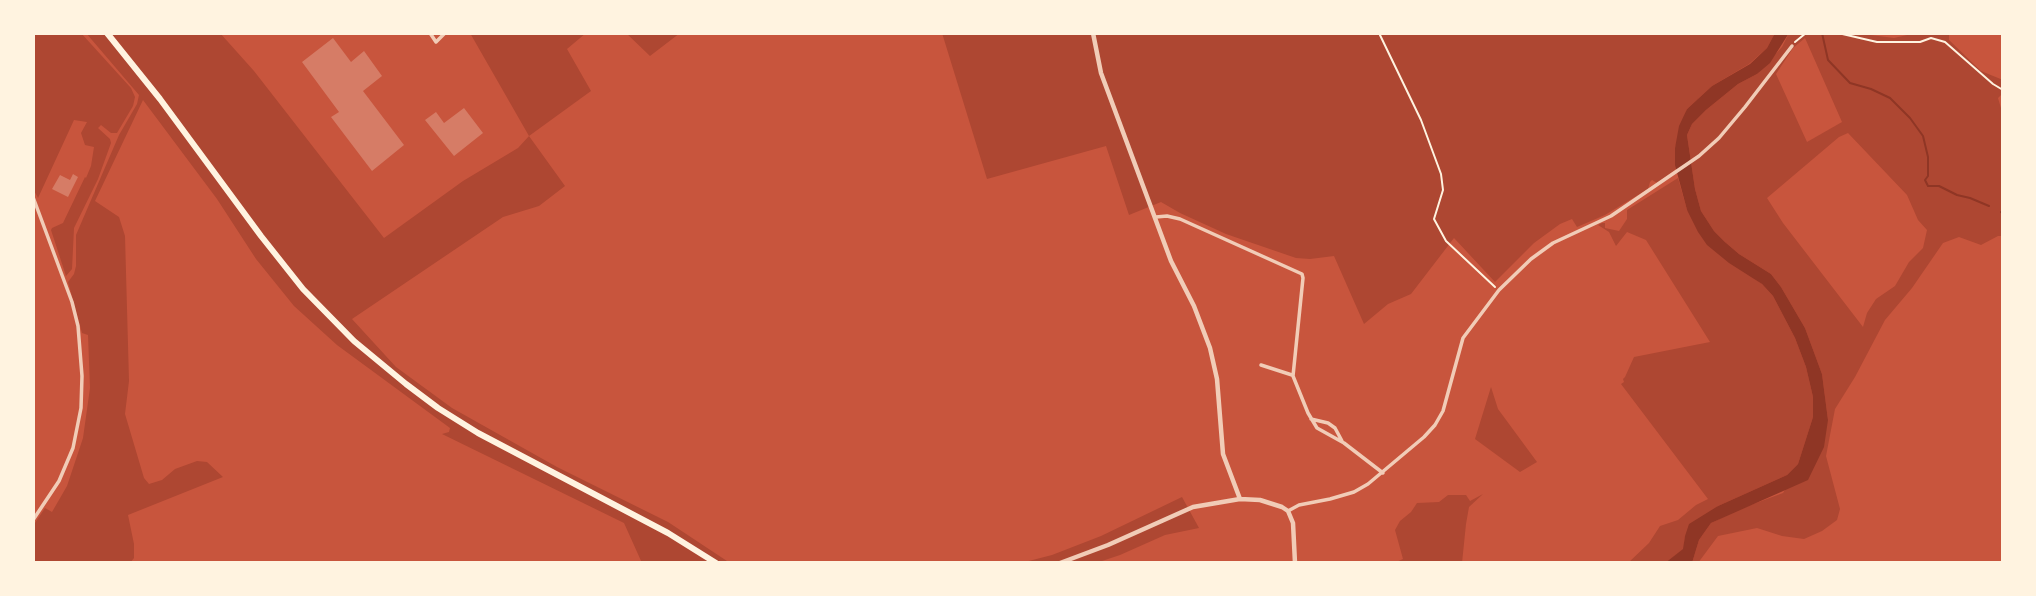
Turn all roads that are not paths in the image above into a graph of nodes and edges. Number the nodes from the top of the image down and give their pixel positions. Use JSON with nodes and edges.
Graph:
{"nodes":[{"id":1,"x":107,"y":33,"type":"edge"},
{"id":2,"x":430,"y":33,"type":"edge"},
{"id":3,"x":445,"y":33,"type":"edge"},
{"id":4,"x":1093,"y":33,"type":"edge"},
{"id":5,"x":1792,"y":46,"type":"road end"},
{"id":6,"x":33,"y":197,"type":"edge"},
{"id":7,"x":1156,"y":217,"type":"junction"},
{"id":8,"x":1261,"y":365,"type":"dead end"},
{"id":9,"x":1293,"y":375,"type":"junction"},
{"id":10,"x":1311,"y":419,"type":"junction"},
{"id":11,"x":1344,"y":443,"type":"junction"},
{"id":12,"x":1383,"y":473,"type":"junction"},
{"id":13,"x":1240,"y":499,"type":"junction"},
{"id":14,"x":1288,"y":511,"type":"junction"},
{"id":15,"x":33,"y":520,"type":"edge"},
{"id":16,"x":716,"y":563,"type":"edge"},
{"id":17,"x":1060,"y":563,"type":"edge"},
{"id":18,"x":1295,"y":563,"type":"edge"}],
"edges":[{"from":1,"to":16,"type":"highway"},
{"from":2,"to":3,"type":"street"},
{"from":4,"to":7,"type":"street"},
{"from":5,"to":12,"type":"street"},
{"from":6,"to":15,"type":"street"},
{"from":7,"to":9,"type":"street"},
{"from":7,"to":13,"type":"street"},
{"from":8,"to":9,"type":"street"},
{"from":9,"to":10,"type":"street"},
{"from":10,"to":11,"type":"street"},
{"from":10,"to":11,"type":"street"},
{"from":11,"to":12,"type":"street"},
{"from":12,"to":14,"type":"street"},
{"from":13,"to":14,"type":"street"},
{"from":13,"to":17,"type":"street"},
{"from":14,"to":18,"type":"street"}]}
